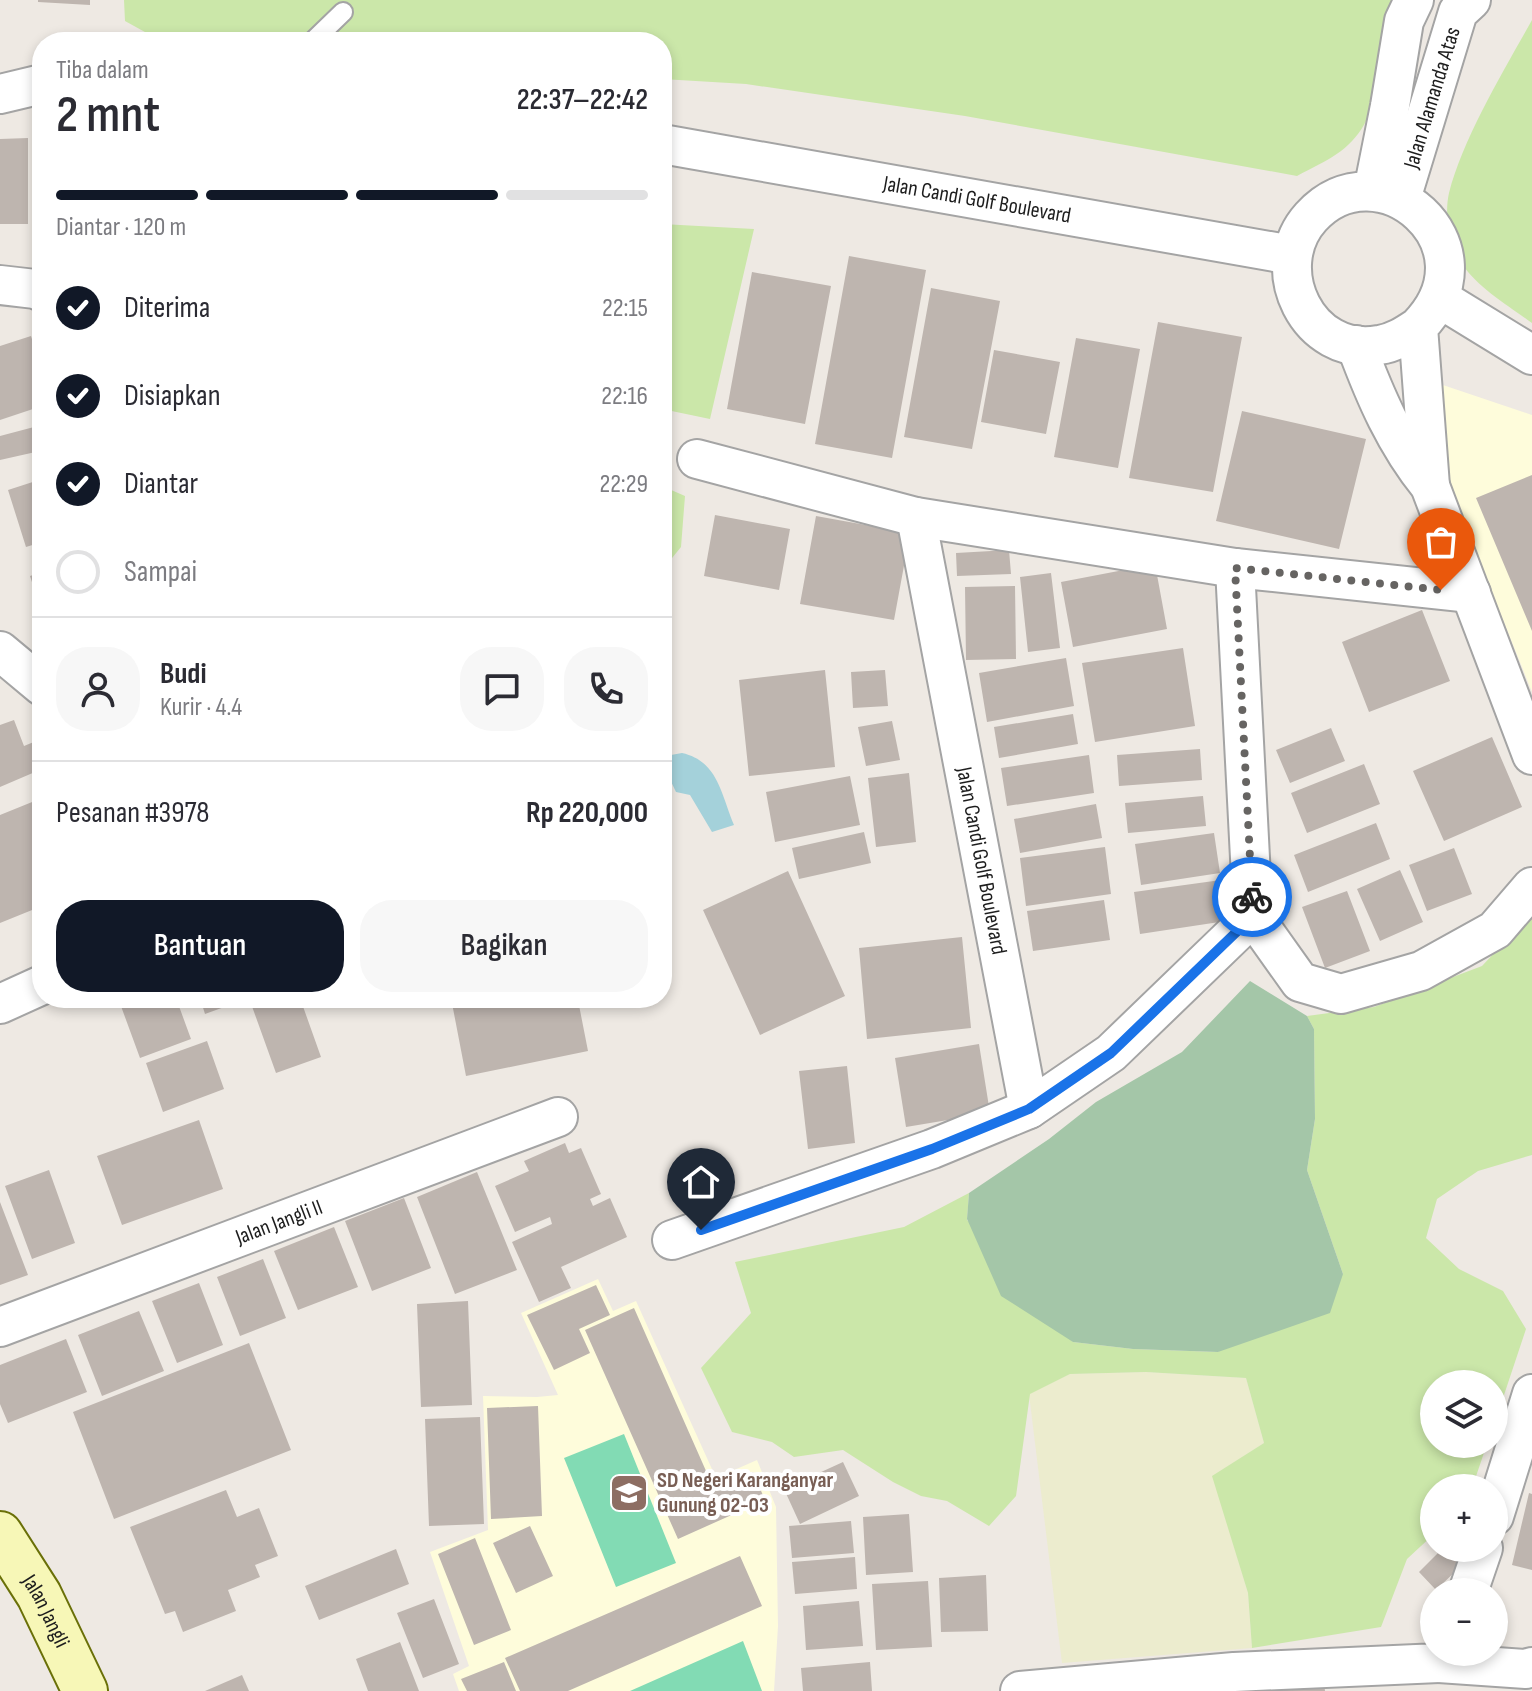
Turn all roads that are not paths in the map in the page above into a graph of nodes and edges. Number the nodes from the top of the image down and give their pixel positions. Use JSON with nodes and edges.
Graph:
{"nodes":[{"id":1,"x":1414,"y":0,"type":"edge"},
{"id":2,"x":1458,"y":4,"type":"edge"},
{"id":3,"x":343,"y":12,"type":"dead end"},
{"id":4,"x":322,"y":32,"type":"edge"},
{"id":5,"x":32,"y":86,"type":"edge"},
{"id":6,"x":0,"y":94,"type":"edge"},
{"id":7,"x":672,"y":146,"type":"edge"},
{"id":8,"x":1387,"y":195,"type":"junction"},
{"id":9,"x":1292,"y":255,"type":"junction"},
{"id":10,"x":0,"y":285,"type":"edge"},
{"id":11,"x":32,"y":289,"type":"edge"},
{"id":12,"x":1429,"y":313,"type":"junction"},
{"id":13,"x":1356,"y":345,"type":"junction"},
{"id":14,"x":1532,"y":355,"type":"edge"},
{"id":15,"x":697,"y":459,"type":"dead end"},
{"id":16,"x":1430,"y":486,"type":"junction"},
{"id":17,"x":916,"y":517,"type":"junction"},
{"id":18,"x":1235,"y":568,"type":"junction"},
{"id":19,"x":1471,"y":593,"type":"junction"},
{"id":20,"x":0,"y":651,"type":"edge"},
{"id":21,"x":32,"y":678,"type":"edge"},
{"id":22,"x":1532,"y":755,"type":"edge"},
{"id":23,"x":1532,"y":887,"type":"edge"},
{"id":24,"x":1253,"y":916,"type":"junction"},
{"id":25,"x":32,"y":990,"type":"edge"},
{"id":26,"x":0,"y":1004,"type":"edge"},
{"id":27,"x":1029,"y":1109,"type":"junction"},
{"id":28,"x":558,"y":1117,"type":"dead end"},
{"id":29,"x":672,"y":1240,"type":"dead end"},
{"id":30,"x":0,"y":1327,"type":"edge"},
{"id":31,"x":1532,"y":1394,"type":"edge"},
{"id":32,"x":1507,"y":1474,"type":"edge"},
{"id":33,"x":0,"y":1534,"type":"edge"},
{"id":34,"x":1420,"y":1659,"type":"edge"},
{"id":35,"x":1503,"y":1666,"type":"edge"},
{"id":36,"x":1532,"y":1667,"type":"edge"},
{"id":37,"x":85,"y":1691,"type":"edge"},
{"id":38,"x":1020,"y":1691,"type":"edge"}],
"edges":[{"from":1,"to":8,"type":"street","name":"Jalan Alamanda Atas"},
{"from":2,"to":8,"type":"street","name":"Jalan Alamanda Atas"},
{"from":3,"to":4,"type":"lane"},
{"from":5,"to":6,"type":"street"},
{"from":7,"to":9,"type":"street","name":"Jalan Candi Golf Boulevard"},
{"from":8,"to":9,"type":"street"},
{"from":8,"to":12,"type":"street"},
{"from":9,"to":13,"type":"street"},
{"from":10,"to":11,"type":"street"},
{"from":12,"to":13,"type":"street"},
{"from":12,"to":14,"type":"street"},
{"from":12,"to":16,"type":"street"},
{"from":13,"to":16,"type":"street"},
{"from":15,"to":17,"type":"street"},
{"from":16,"to":19,"type":"street"},
{"from":17,"to":18,"type":"street"},
{"from":17,"to":27,"type":"street","name":"Jalan Candi Golf Boulevard"},
{"from":18,"to":19,"type":"street"},
{"from":18,"to":24,"type":"street"},
{"from":19,"to":22,"type":"street"},
{"from":20,"to":21,"type":"street"},
{"from":23,"to":24,"type":"street"},
{"from":24,"to":27,"type":"street"},
{"from":25,"to":26,"type":"street"},
{"from":27,"to":29,"type":"street"},
{"from":28,"to":30,"type":"street","name":"Jalan Jangli II"},
{"from":31,"to":32,"type":"street"},
{"from":33,"to":37,"type":"street","name":"Jalan Jangli"},
{"from":34,"to":38,"type":"street"},
{"from":35,"to":36,"type":"street"}]}
